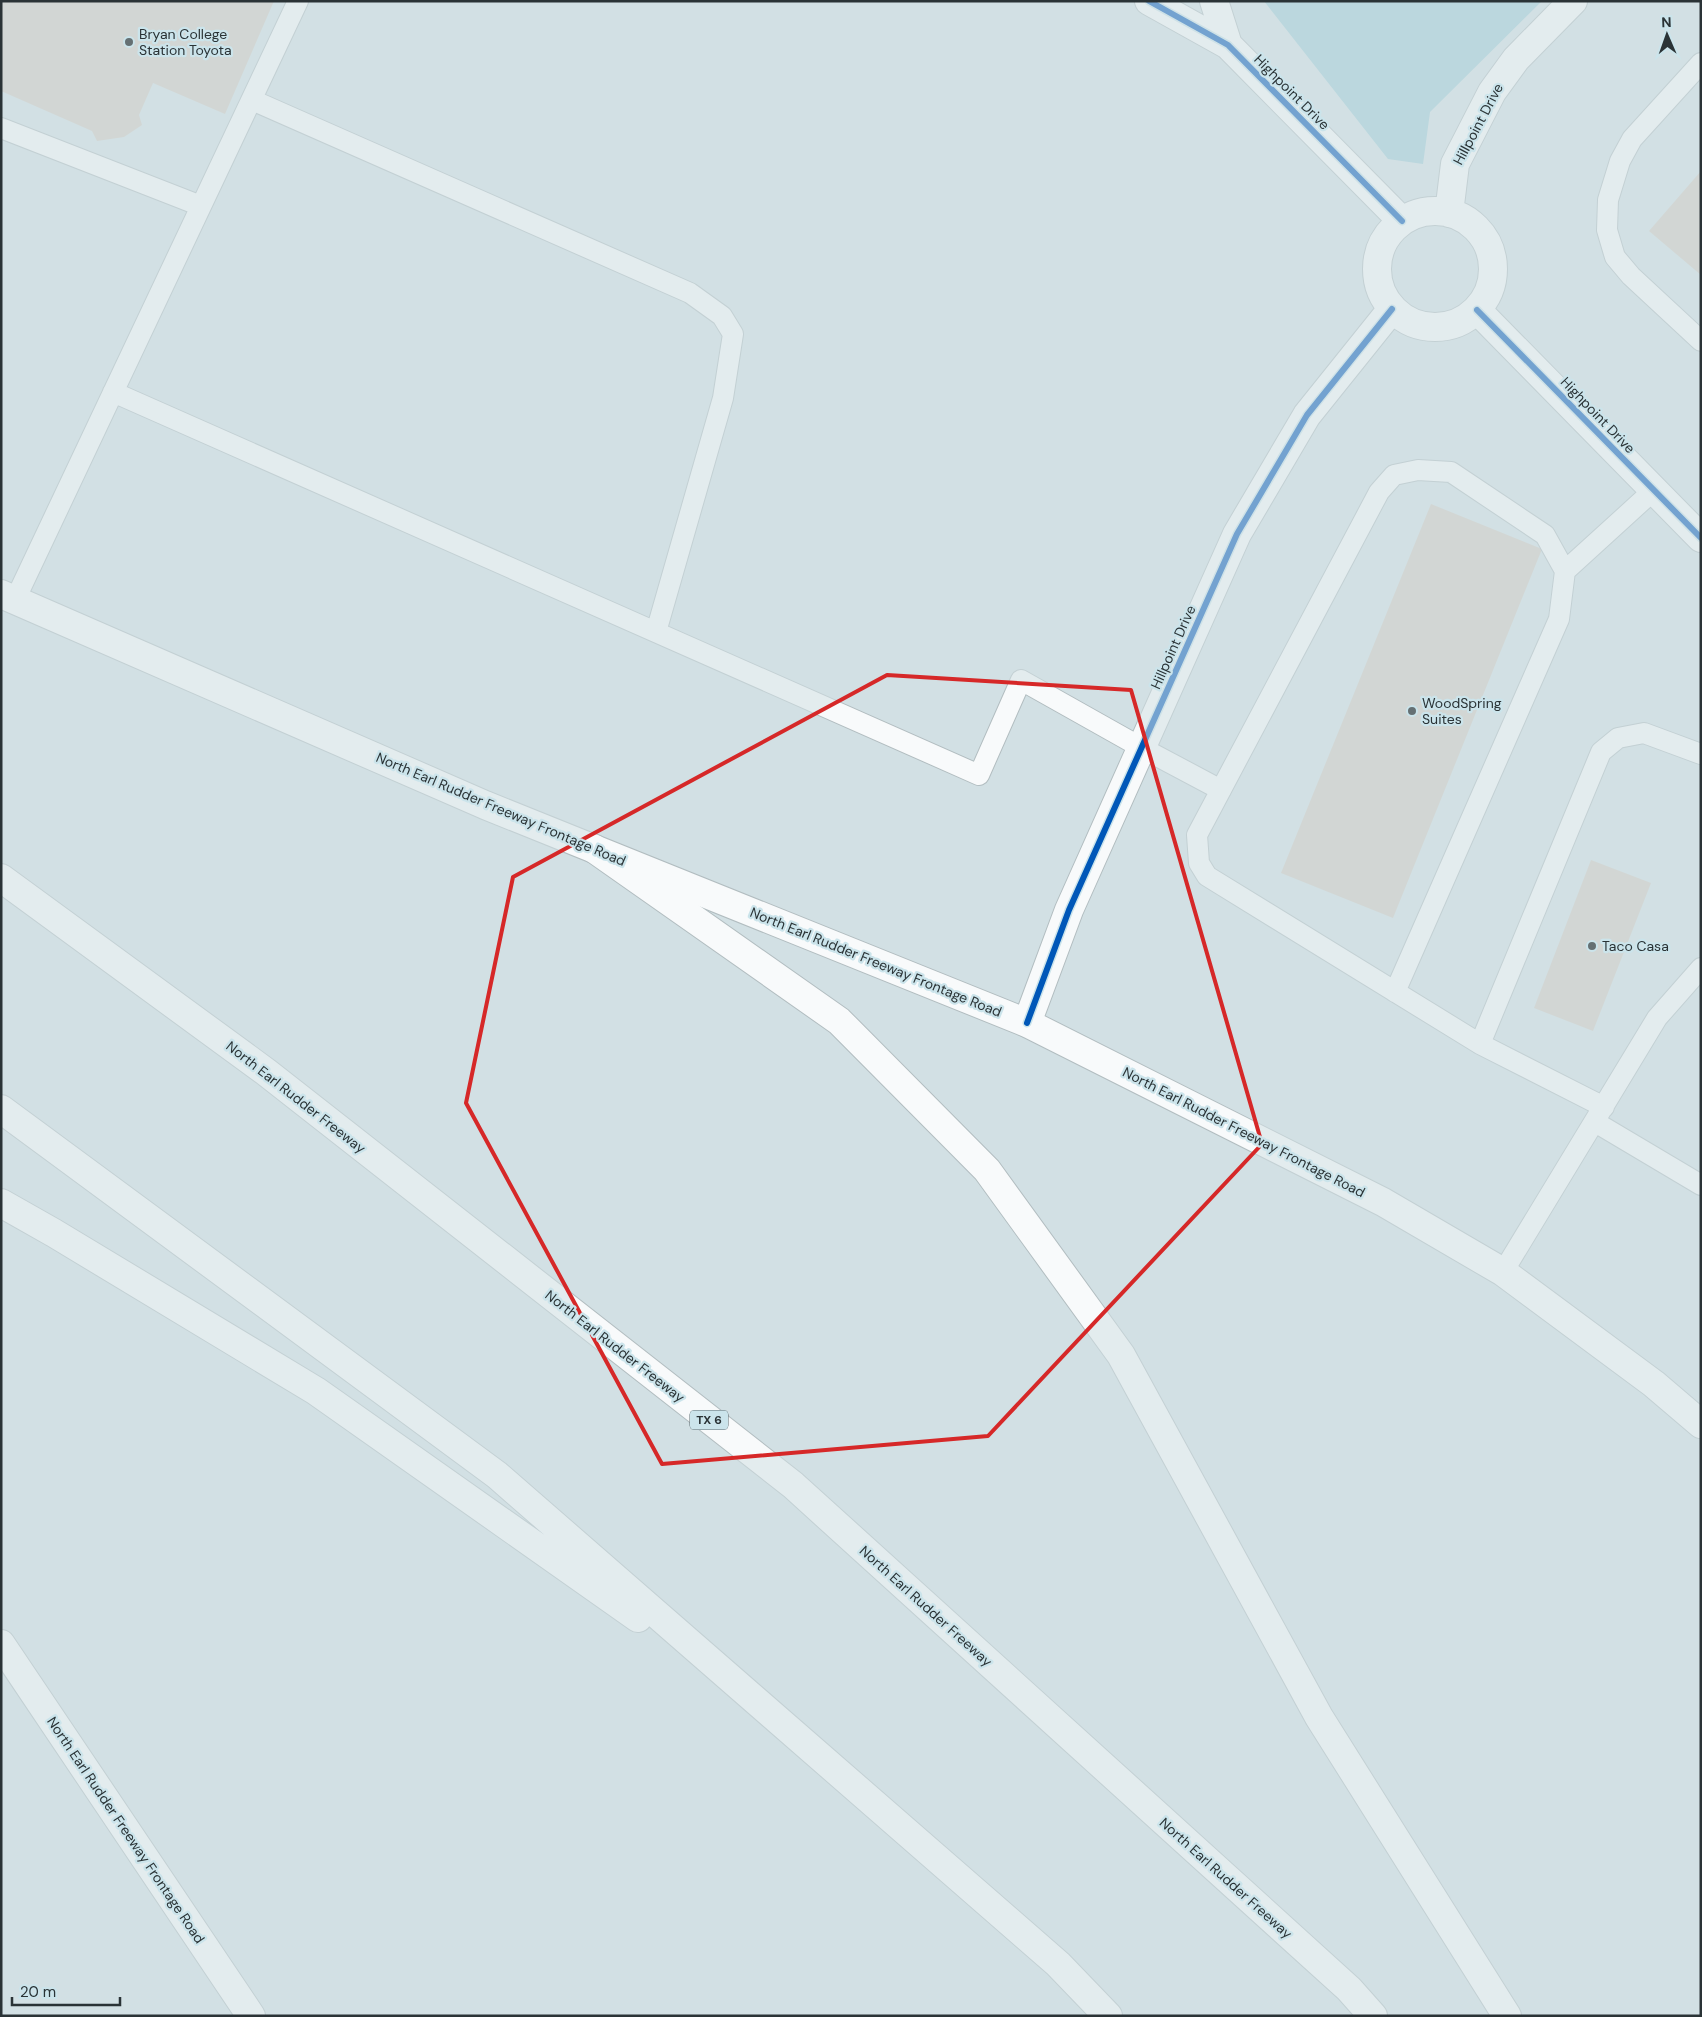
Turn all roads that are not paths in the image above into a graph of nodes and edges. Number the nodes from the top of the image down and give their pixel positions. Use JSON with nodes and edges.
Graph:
{"nodes":[{"id":1,"x":298,"y":1,"type":"edge"},
{"id":2,"x":1149,"y":1,"type":"edge"},
{"id":3,"x":1214,"y":1,"type":"edge"},
{"id":4,"x":1573,"y":1,"type":"edge"},
{"id":5,"x":1228,"y":45,"type":"junction"},
{"id":6,"x":1701,"y":63,"type":"edge"},
{"id":7,"x":252,"y":100,"type":"junction"},
{"id":8,"x":1,"y":128,"type":"edge"},
{"id":9,"x":201,"y":206,"type":"junction"},
{"id":10,"x":1450,"y":213,"type":"junction"},
{"id":11,"x":1402,"y":221,"type":"junction"},
{"id":12,"x":1392,"y":309,"type":"junction"},
{"id":13,"x":1477,"y":310,"type":"junction"},
{"id":14,"x":1701,"y":341,"type":"edge"},
{"id":15,"x":113,"y":392,"type":"junction"},
{"id":16,"x":1654,"y":490,"type":"junction"},
{"id":17,"x":1701,"y":538,"type":"edge"},
{"id":18,"x":1565,"y":571,"type":"junction"},
{"id":19,"x":8,"y":597,"type":"edge"},
{"id":20,"x":656,"y":632,"type":"junction"},
{"id":21,"x":1142,"y":748,"type":"junction"},
{"id":22,"x":1701,"y":754,"type":"edge"},
{"id":23,"x":1221,"y":790,"type":"junction"},
{"id":24,"x":593,"y":848,"type":"junction"},
{"id":25,"x":1,"y":878,"type":"edge"},
{"id":26,"x":1701,"y":968,"type":"edge"},
{"id":27,"x":1395,"y":992,"type":"junction"},
{"id":28,"x":1027,"y":1023,"type":"junction"},
{"id":29,"x":1480,"y":1044,"type":"junction"},
{"id":30,"x":1,"y":1108,"type":"edge"},
{"id":31,"x":1599,"y":1114,"type":"junction"},
{"id":32,"x":1701,"y":1185,"type":"edge"},
{"id":33,"x":1,"y":1203,"type":"edge"},
{"id":34,"x":1503,"y":1272,"type":"junction"},
{"id":35,"x":1701,"y":1424,"type":"edge"},
{"id":36,"x":1,"y":1644,"type":"edge"},
{"id":37,"x":760,"y":1705,"type":"junction"},
{"id":38,"x":251,"y":2016,"type":"edge"},
{"id":39,"x":1108,"y":2016,"type":"edge"},
{"id":40,"x":1373,"y":2016,"type":"edge"},
{"id":41,"x":1507,"y":2016,"type":"edge"}],
"edges":[{"from":1,"to":7,"type":"lane"},
{"from":2,"to":5,"type":"main road","name":"Highpoint Drive"},
{"from":3,"to":5,"type":"main road","name":"Highpoint Drive"},
{"from":4,"to":10,"type":"main road","name":"Hillpoint Drive"},
{"from":5,"to":11,"type":"main road","name":"Highpoint Drive"},
{"from":6,"to":14,"type":"lane"},
{"from":7,"to":9,"type":"lane"},
{"from":7,"to":20,"type":"lane"},
{"from":8,"to":9,"type":"lane"},
{"from":9,"to":15,"type":"lane"},
{"from":10,"to":11,"type":"main road"},
{"from":10,"to":13,"type":"main road"},
{"from":11,"to":12,"type":"main road"},
{"from":12,"to":13,"type":"main road"},
{"from":12,"to":21,"type":"main road","name":"Hillpoint Drive"},
{"from":13,"to":16,"type":"main road","name":"Highpoint Drive"},
{"from":15,"to":19,"type":"lane"},
{"from":15,"to":20,"type":"lane"},
{"from":16,"to":17,"type":"main road","name":"Highpoint Drive"},
{"from":16,"to":18,"type":"lane"},
{"from":18,"to":23,"type":"lane"},
{"from":18,"to":27,"type":"lane"},
{"from":19,"to":24,"type":"main road","name":"North Earl Rudder Freeway Frontage Road"},
{"from":20,"to":21,"type":"lane"},
{"from":21,"to":23,"type":"lane"},
{"from":21,"to":28,"type":"main road","name":"Hillpoint Drive"},
{"from":22,"to":29,"type":"lane"},
{"from":23,"to":27,"type":"lane"},
{"from":24,"to":28,"type":"main road","name":"North Earl Rudder Freeway Frontage Road"},
{"from":24,"to":41,"type":"main road"},
{"from":25,"to":40,"type":"main road","name":"North Earl Rudder Freeway","number":"TX 6"},
{"from":26,"to":31,"type":"lane"},
{"from":27,"to":29,"type":"lane"},
{"from":28,"to":34,"type":"main road","name":"North Earl Rudder Freeway Frontage Road"},
{"from":29,"to":31,"type":"lane"},
{"from":30,"to":37,"type":"main road"},
{"from":31,"to":32,"type":"lane"},
{"from":31,"to":34,"type":"lane"},
{"from":33,"to":37,"type":"main road"},
{"from":34,"to":35,"type":"main road","name":"North Earl Rudder Freeway Frontage Road"},
{"from":36,"to":38,"type":"main road","name":"North Earl Rudder Freeway Frontage Road"},
{"from":37,"to":39,"type":"main road"}]}
